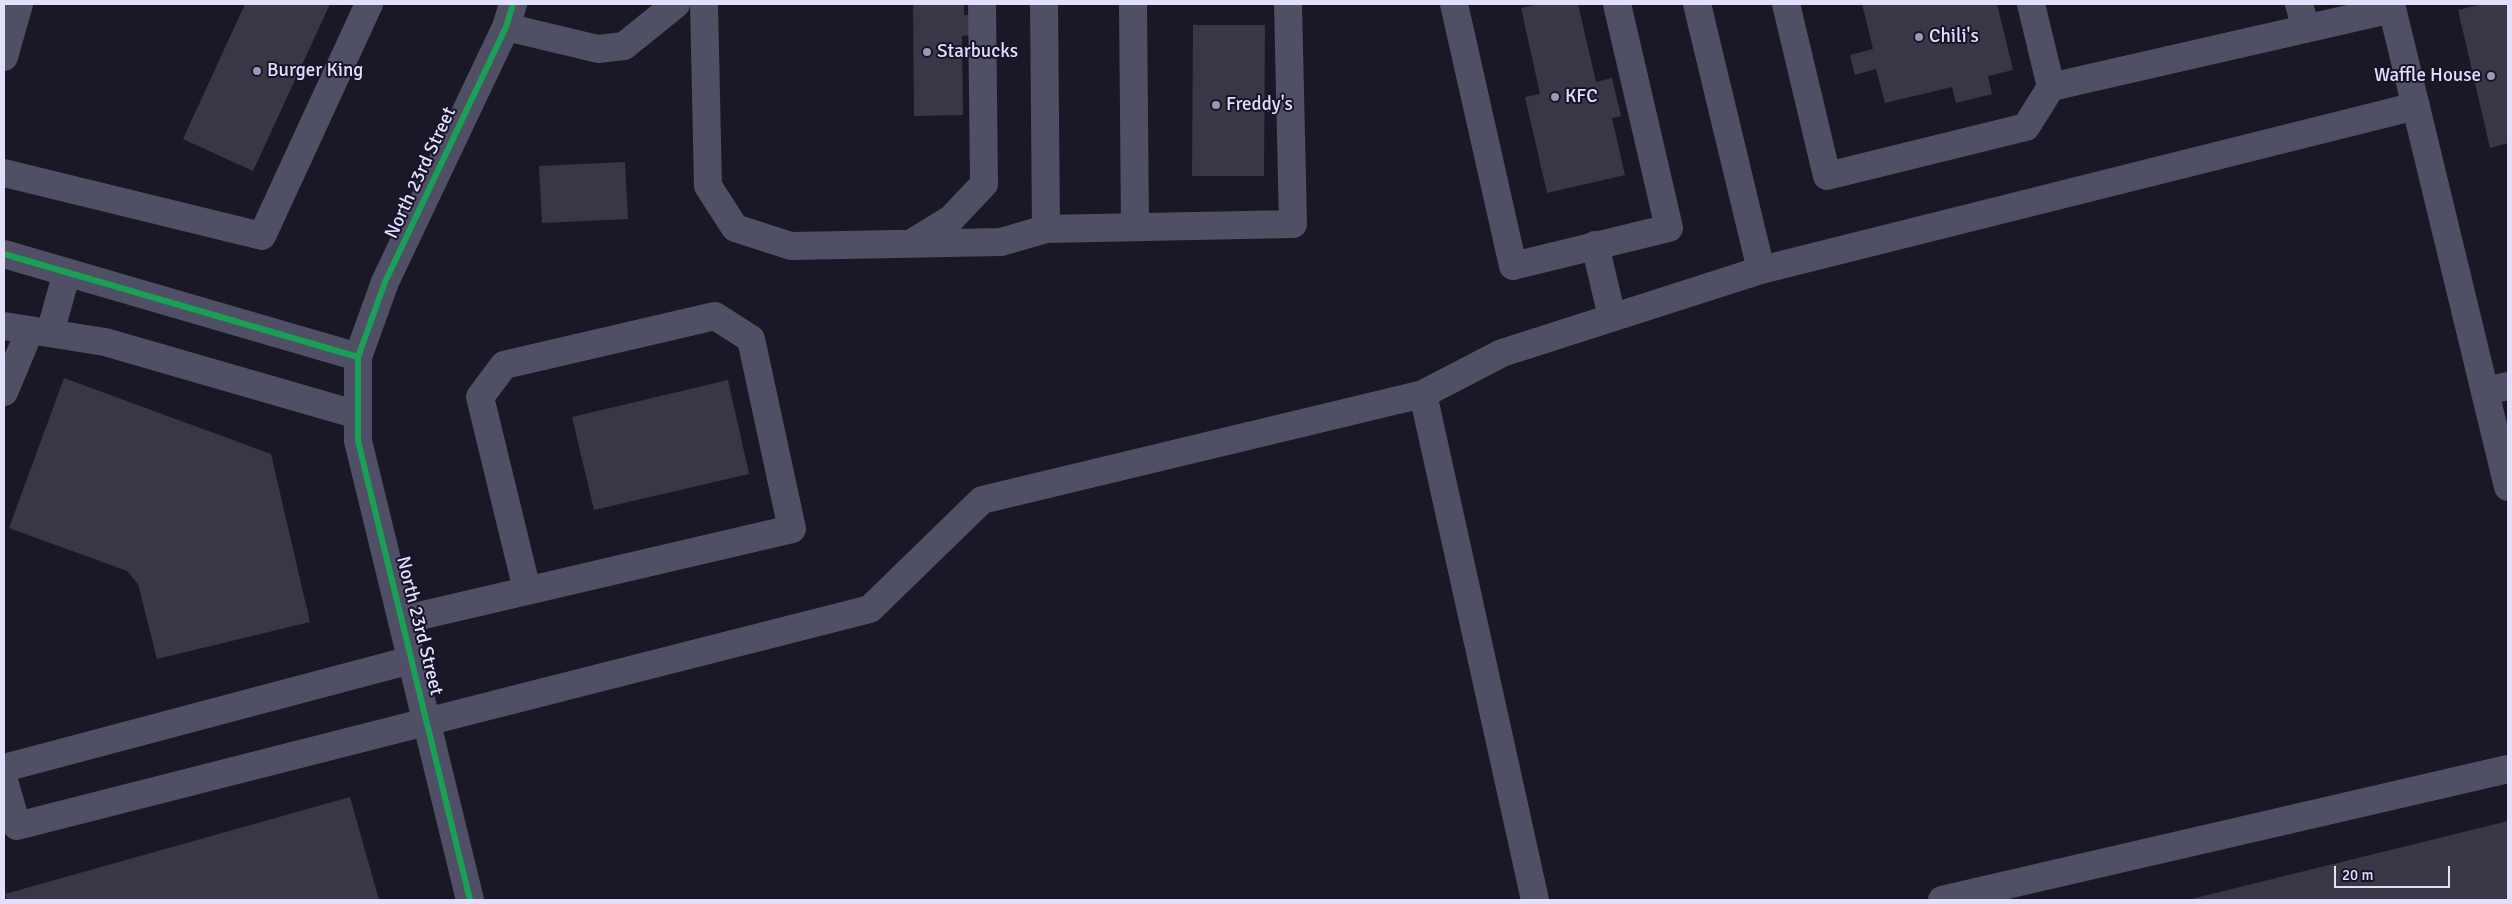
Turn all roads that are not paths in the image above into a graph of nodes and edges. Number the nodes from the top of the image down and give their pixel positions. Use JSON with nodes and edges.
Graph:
{"nodes":[{"id":1,"x":19,"y":4,"type":"edge"},
{"id":2,"x":369,"y":4,"type":"edge"},
{"id":3,"x":676,"y":4,"type":"edge"},
{"id":4,"x":704,"y":4,"type":"edge"},
{"id":5,"x":982,"y":4,"type":"edge"},
{"id":6,"x":1044,"y":4,"type":"edge"},
{"id":7,"x":1133,"y":4,"type":"edge"},
{"id":8,"x":1288,"y":4,"type":"edge"},
{"id":9,"x":1454,"y":4,"type":"edge"},
{"id":10,"x":1617,"y":4,"type":"edge"},
{"id":11,"x":1697,"y":4,"type":"edge"},
{"id":12,"x":1786,"y":4,"type":"edge"},
{"id":13,"x":2032,"y":4,"type":"edge"},
{"id":14,"x":2392,"y":6,"type":"edge"},
{"id":15,"x":510,"y":16,"type":"edge"},
{"id":16,"x":2303,"y":16,"type":"edge"},
{"id":17,"x":4,"y":57,"type":"edge"},
{"id":18,"x":2051,"y":87,"type":"junction"},
{"id":19,"x":2416,"y":106,"type":"junction"},
{"id":20,"x":4,"y":173,"type":"edge"},
{"id":21,"x":1135,"y":227,"type":"junction"},
{"id":22,"x":1046,"y":229,"type":"junction"},
{"id":23,"x":911,"y":244,"type":"junction"},
{"id":24,"x":1595,"y":246,"type":"junction"},
{"id":25,"x":4,"y":254,"type":"edge"},
{"id":26,"x":1762,"y":270,"type":"junction"},
{"id":27,"x":67,"y":272,"type":"junction"},
{"id":28,"x":1612,"y":317,"type":"junction"},
{"id":29,"x":28,"y":330,"type":"edge"},
{"id":30,"x":358,"y":356,"type":"junction"},
{"id":31,"x":2497,"y":389,"type":"edge"},
{"id":32,"x":4,"y":392,"type":"edge"},
{"id":33,"x":1423,"y":394,"type":"junction"},
{"id":34,"x":358,"y":415,"type":"junction"},
{"id":35,"x":2508,"y":487,"type":"edge"},
{"id":36,"x":527,"y":590,"type":"junction"},
{"id":37,"x":402,"y":620,"type":"junction"},
{"id":38,"x":411,"y":660,"type":"junction"},
{"id":39,"x":426,"y":720,"type":"junction"},
{"id":40,"x":4,"y":768,"type":"edge"},
{"id":41,"x":2508,"y":769,"type":"edge"},
{"id":42,"x":4,"y":782,"type":"edge"},
{"id":43,"x":10,"y":827,"type":"edge"},
{"id":44,"x":470,"y":900,"type":"edge"},
{"id":45,"x":1536,"y":900,"type":"edge"},
{"id":46,"x":1942,"y":900,"type":"edge"}],
"edges":[{"from":1,"to":17,"type":"street"},
{"from":2,"to":20,"type":"street"},
{"from":3,"to":15,"type":"street"},
{"from":4,"to":23,"type":"street"},
{"from":5,"to":23,"type":"street"},
{"from":6,"to":22,"type":"street"},
{"from":7,"to":21,"type":"street"},
{"from":8,"to":21,"type":"street"},
{"from":9,"to":24,"type":"street"},
{"from":10,"to":24,"type":"street"},
{"from":11,"to":26,"type":"street"},
{"from":12,"to":18,"type":"street"},
{"from":13,"to":18,"type":"street"},
{"from":14,"to":16,"type":"street"},
{"from":14,"to":19,"type":"street"},
{"from":15,"to":30,"type":"street","name":"North 23rd Street"},
{"from":16,"to":18,"type":"street"},
{"from":19,"to":26,"type":"street"},
{"from":19,"to":31,"type":"street"},
{"from":21,"to":22,"type":"street"},
{"from":22,"to":23,"type":"street"},
{"from":24,"to":28,"type":"street"},
{"from":25,"to":27,"type":"street"},
{"from":26,"to":28,"type":"street"},
{"from":27,"to":29,"type":"street"},
{"from":27,"to":30,"type":"street"},
{"from":28,"to":33,"type":"street"},
{"from":29,"to":32,"type":"street"},
{"from":29,"to":34,"type":"street"},
{"from":30,"to":34,"type":"street","name":"North 23rd Street"},
{"from":31,"to":35,"type":"street"},
{"from":33,"to":39,"type":"street"},
{"from":33,"to":45,"type":"street"},
{"from":34,"to":37,"type":"street","name":"North 23rd Street"},
{"from":36,"to":36,"type":"street"},
{"from":36,"to":37,"type":"street"},
{"from":37,"to":38,"type":"street","name":"North 23rd Street"},
{"from":38,"to":39,"type":"street","name":"North 23rd Street"},
{"from":38,"to":40,"type":"street"},
{"from":39,"to":43,"type":"street"},
{"from":39,"to":44,"type":"street","name":"North 23rd Street"},
{"from":41,"to":46,"type":"street"},
{"from":42,"to":43,"type":"street"}]}
